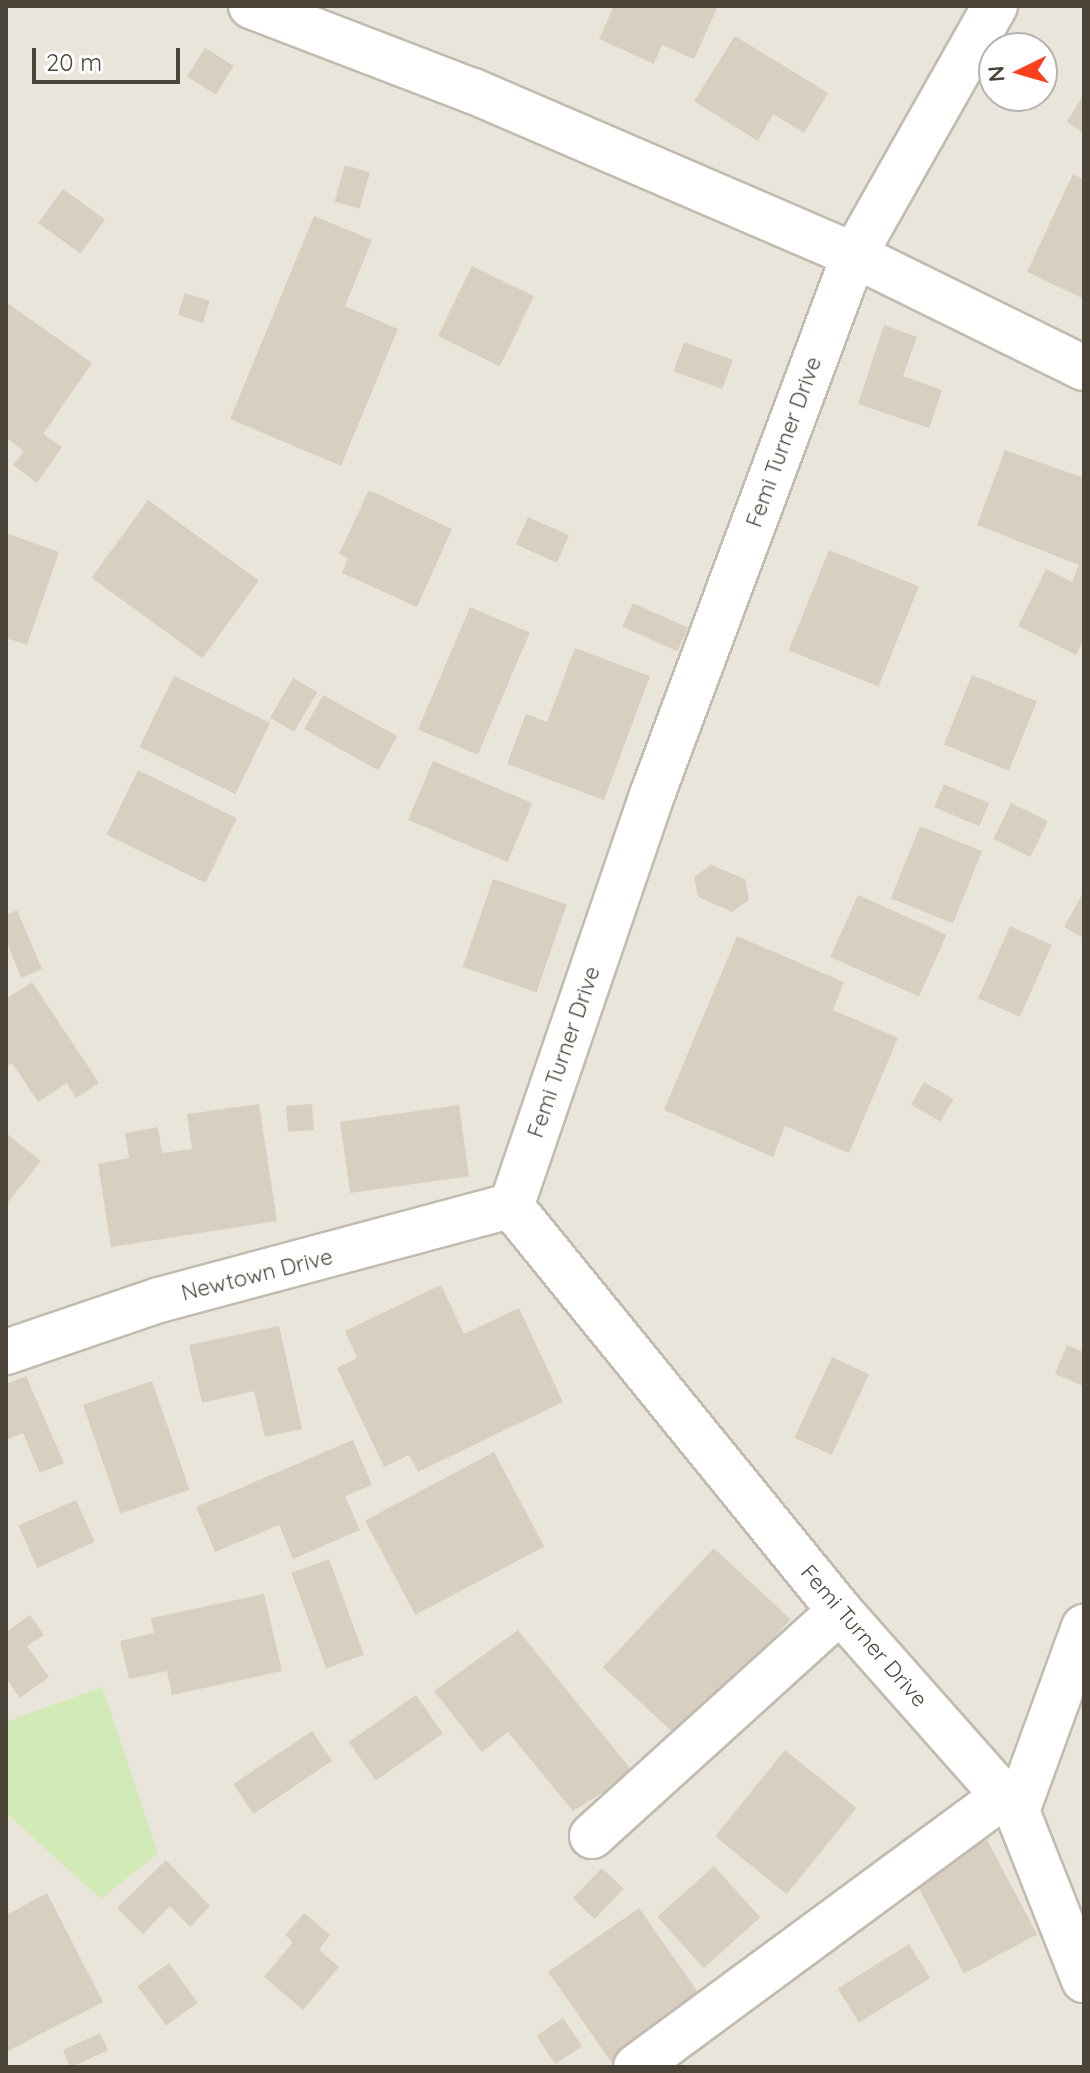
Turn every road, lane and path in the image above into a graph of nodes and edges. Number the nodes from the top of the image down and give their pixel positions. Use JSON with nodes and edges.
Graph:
{"nodes":[{"id":1,"x":251,"y":6,"type":"edge"},
{"id":2,"x":995,"y":6,"type":"edge"},
{"id":3,"x":854,"y":255,"type":"junction"},
{"id":4,"x":1084,"y":368,"type":"edge"},
{"id":5,"x":511,"y":1206,"type":"junction"},
{"id":6,"x":6,"y":1352,"type":"edge"},
{"id":7,"x":840,"y":1611,"type":"junction"},
{"id":8,"x":1084,"y":1627,"type":"edge"},
{"id":9,"x":1010,"y":1803,"type":"junction"},
{"id":10,"x":592,"y":1836,"type":"dead end"},
{"id":11,"x":1084,"y":1980,"type":"edge"},
{"id":12,"x":636,"y":2067,"type":"edge"}],
"edges":[{"from":1,"to":3,"type":"street"},
{"from":2,"to":3,"type":"street","name":"Femi Turner Drive"},
{"from":3,"to":4,"type":"street"},
{"from":3,"to":5,"type":"street","name":"Femi Turner Drive"},
{"from":5,"to":6,"type":"street","name":"Newtown Drive"},
{"from":5,"to":7,"type":"street","name":"Femi Turner Drive"},
{"from":7,"to":9,"type":"street","name":"Femi Turner Drive"},
{"from":7,"to":10,"type":"street"},
{"from":8,"to":9,"type":"street"},
{"from":9,"to":11,"type":"street","name":"Femi Turner Drive"},
{"from":9,"to":12,"type":"street"}]}
